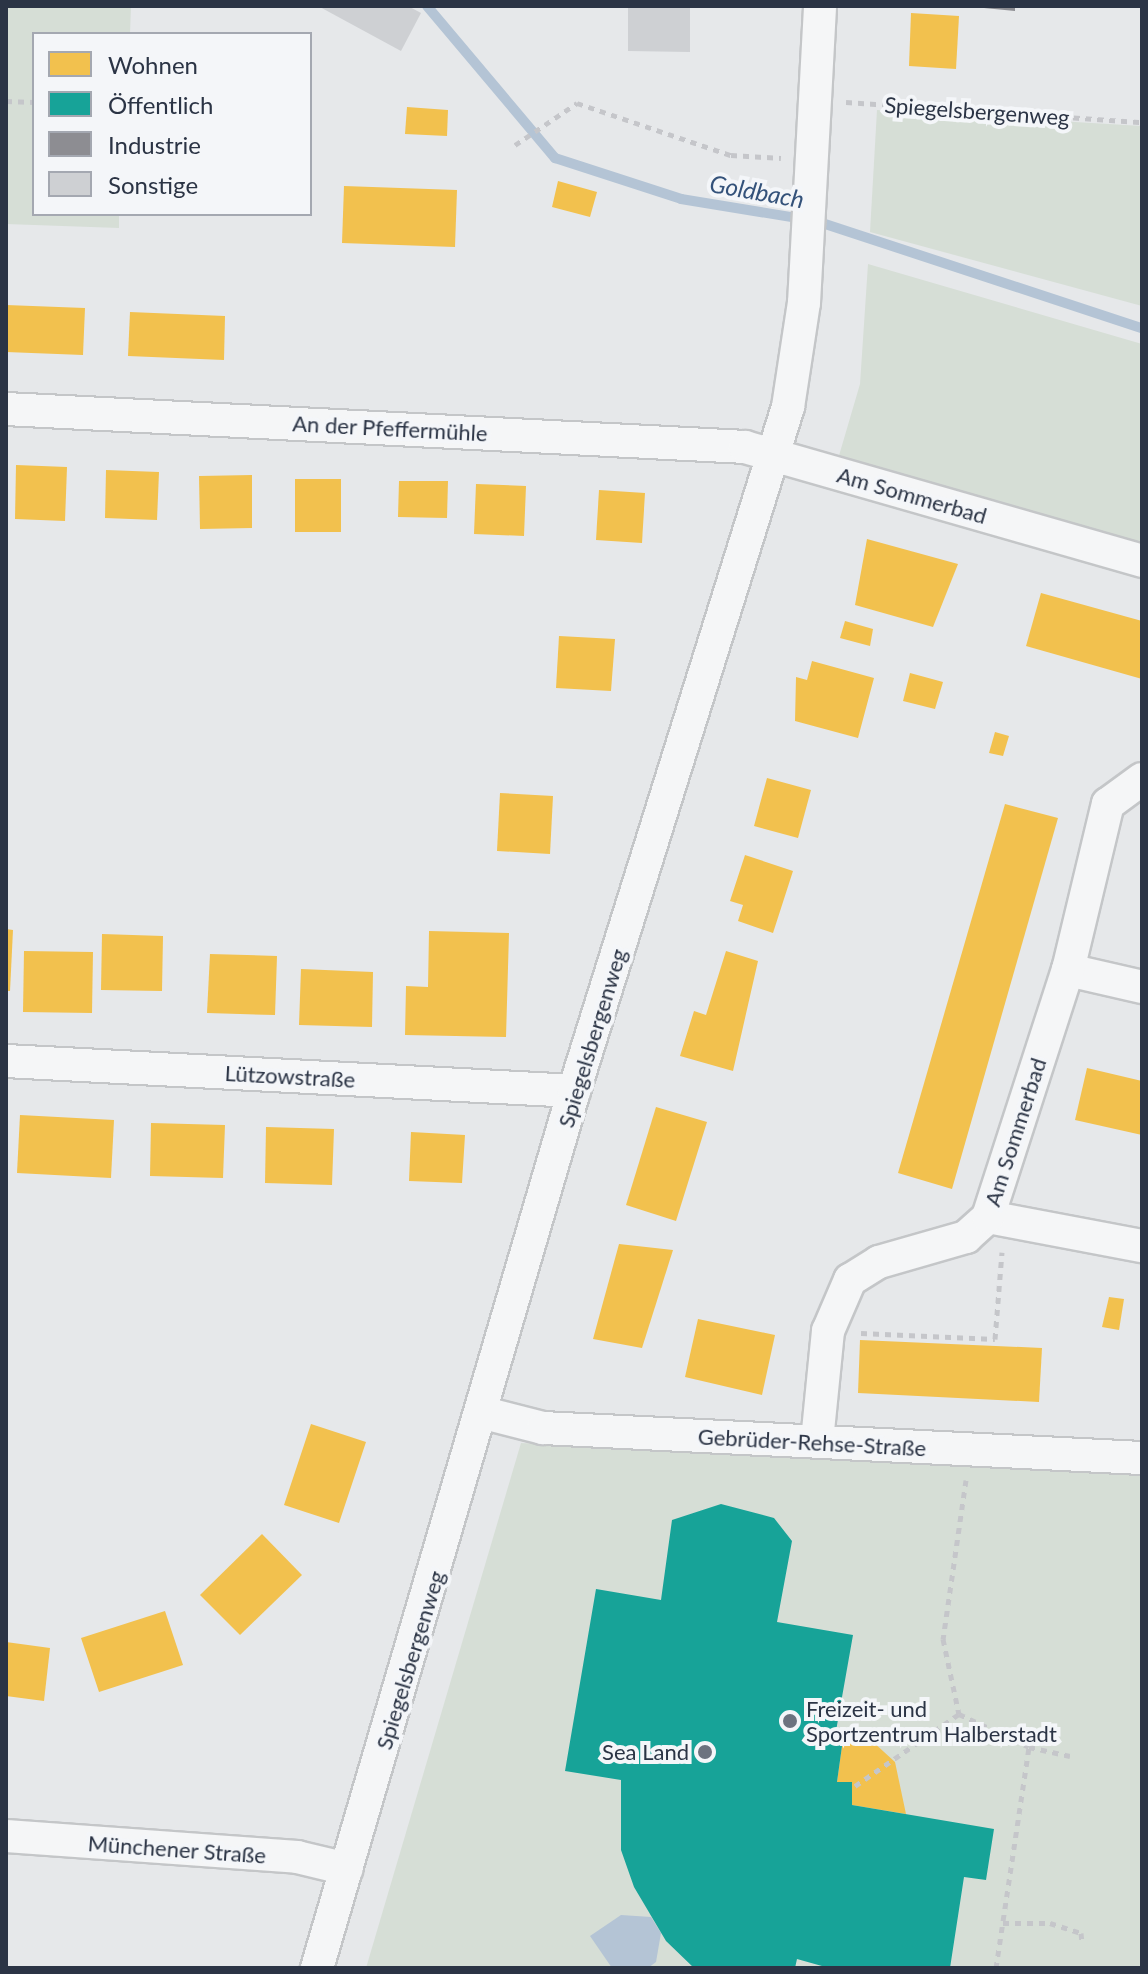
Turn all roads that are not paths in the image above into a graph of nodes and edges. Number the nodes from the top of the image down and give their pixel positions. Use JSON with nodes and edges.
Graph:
{"nodes":[{"id":1,"x":820,"y":6,"type":"edge"},
{"id":2,"x":6,"y":409,"type":"edge"},
{"id":3,"x":774,"y":454,"type":"junction"},
{"id":4,"x":1142,"y":561,"type":"edge"},
{"id":5,"x":1142,"y":779,"type":"edge"},
{"id":6,"x":1068,"y":970,"type":"junction"},
{"id":7,"x":1142,"y":987,"type":"edge"},
{"id":8,"x":6,"y":1061,"type":"edge"},
{"id":9,"x":574,"y":1091,"type":"junction"},
{"id":10,"x":991,"y":1221,"type":"junction"},
{"id":11,"x":1142,"y":1246,"type":"edge"},
{"id":12,"x":484,"y":1413,"type":"junction"},
{"id":13,"x":817,"y":1441,"type":"junction"},
{"id":14,"x":1142,"y":1458,"type":"edge"},
{"id":15,"x":6,"y":1836,"type":"edge"},
{"id":16,"x":347,"y":1869,"type":"junction"},
{"id":17,"x":317,"y":1968,"type":"edge"}],
"edges":[{"from":1,"to":3,"type":"street","name":"Spiegelsbergenweg"},
{"from":2,"to":3,"type":"street","name":"An der Pfeffermühle"},
{"from":3,"to":4,"type":"street","name":"Am Sommerbad"},
{"from":3,"to":9,"type":"street","name":"Spiegelsbergenweg"},
{"from":5,"to":6,"type":"street","name":"Am Sommerbad"},
{"from":6,"to":7,"type":"street"},
{"from":6,"to":10,"type":"street","name":"Am Sommerbad"},
{"from":8,"to":9,"type":"street","name":"Lützowstraße"},
{"from":9,"to":12,"type":"street","name":"Spiegelsbergenweg"},
{"from":10,"to":11,"type":"street","name":"Am Sommerbad"},
{"from":10,"to":13,"type":"street","name":"Am Sommerbad"},
{"from":12,"to":13,"type":"street","name":"Gebrüder-Rehse-Straße"},
{"from":12,"to":16,"type":"street","name":"Spiegelsbergenweg"},
{"from":13,"to":14,"type":"street","name":"Gebrüder-Rehse-Straße"},
{"from":15,"to":16,"type":"street","name":"Münchener Straße"},
{"from":16,"to":17,"type":"street","name":"Spiegelsbergenweg"}]}
